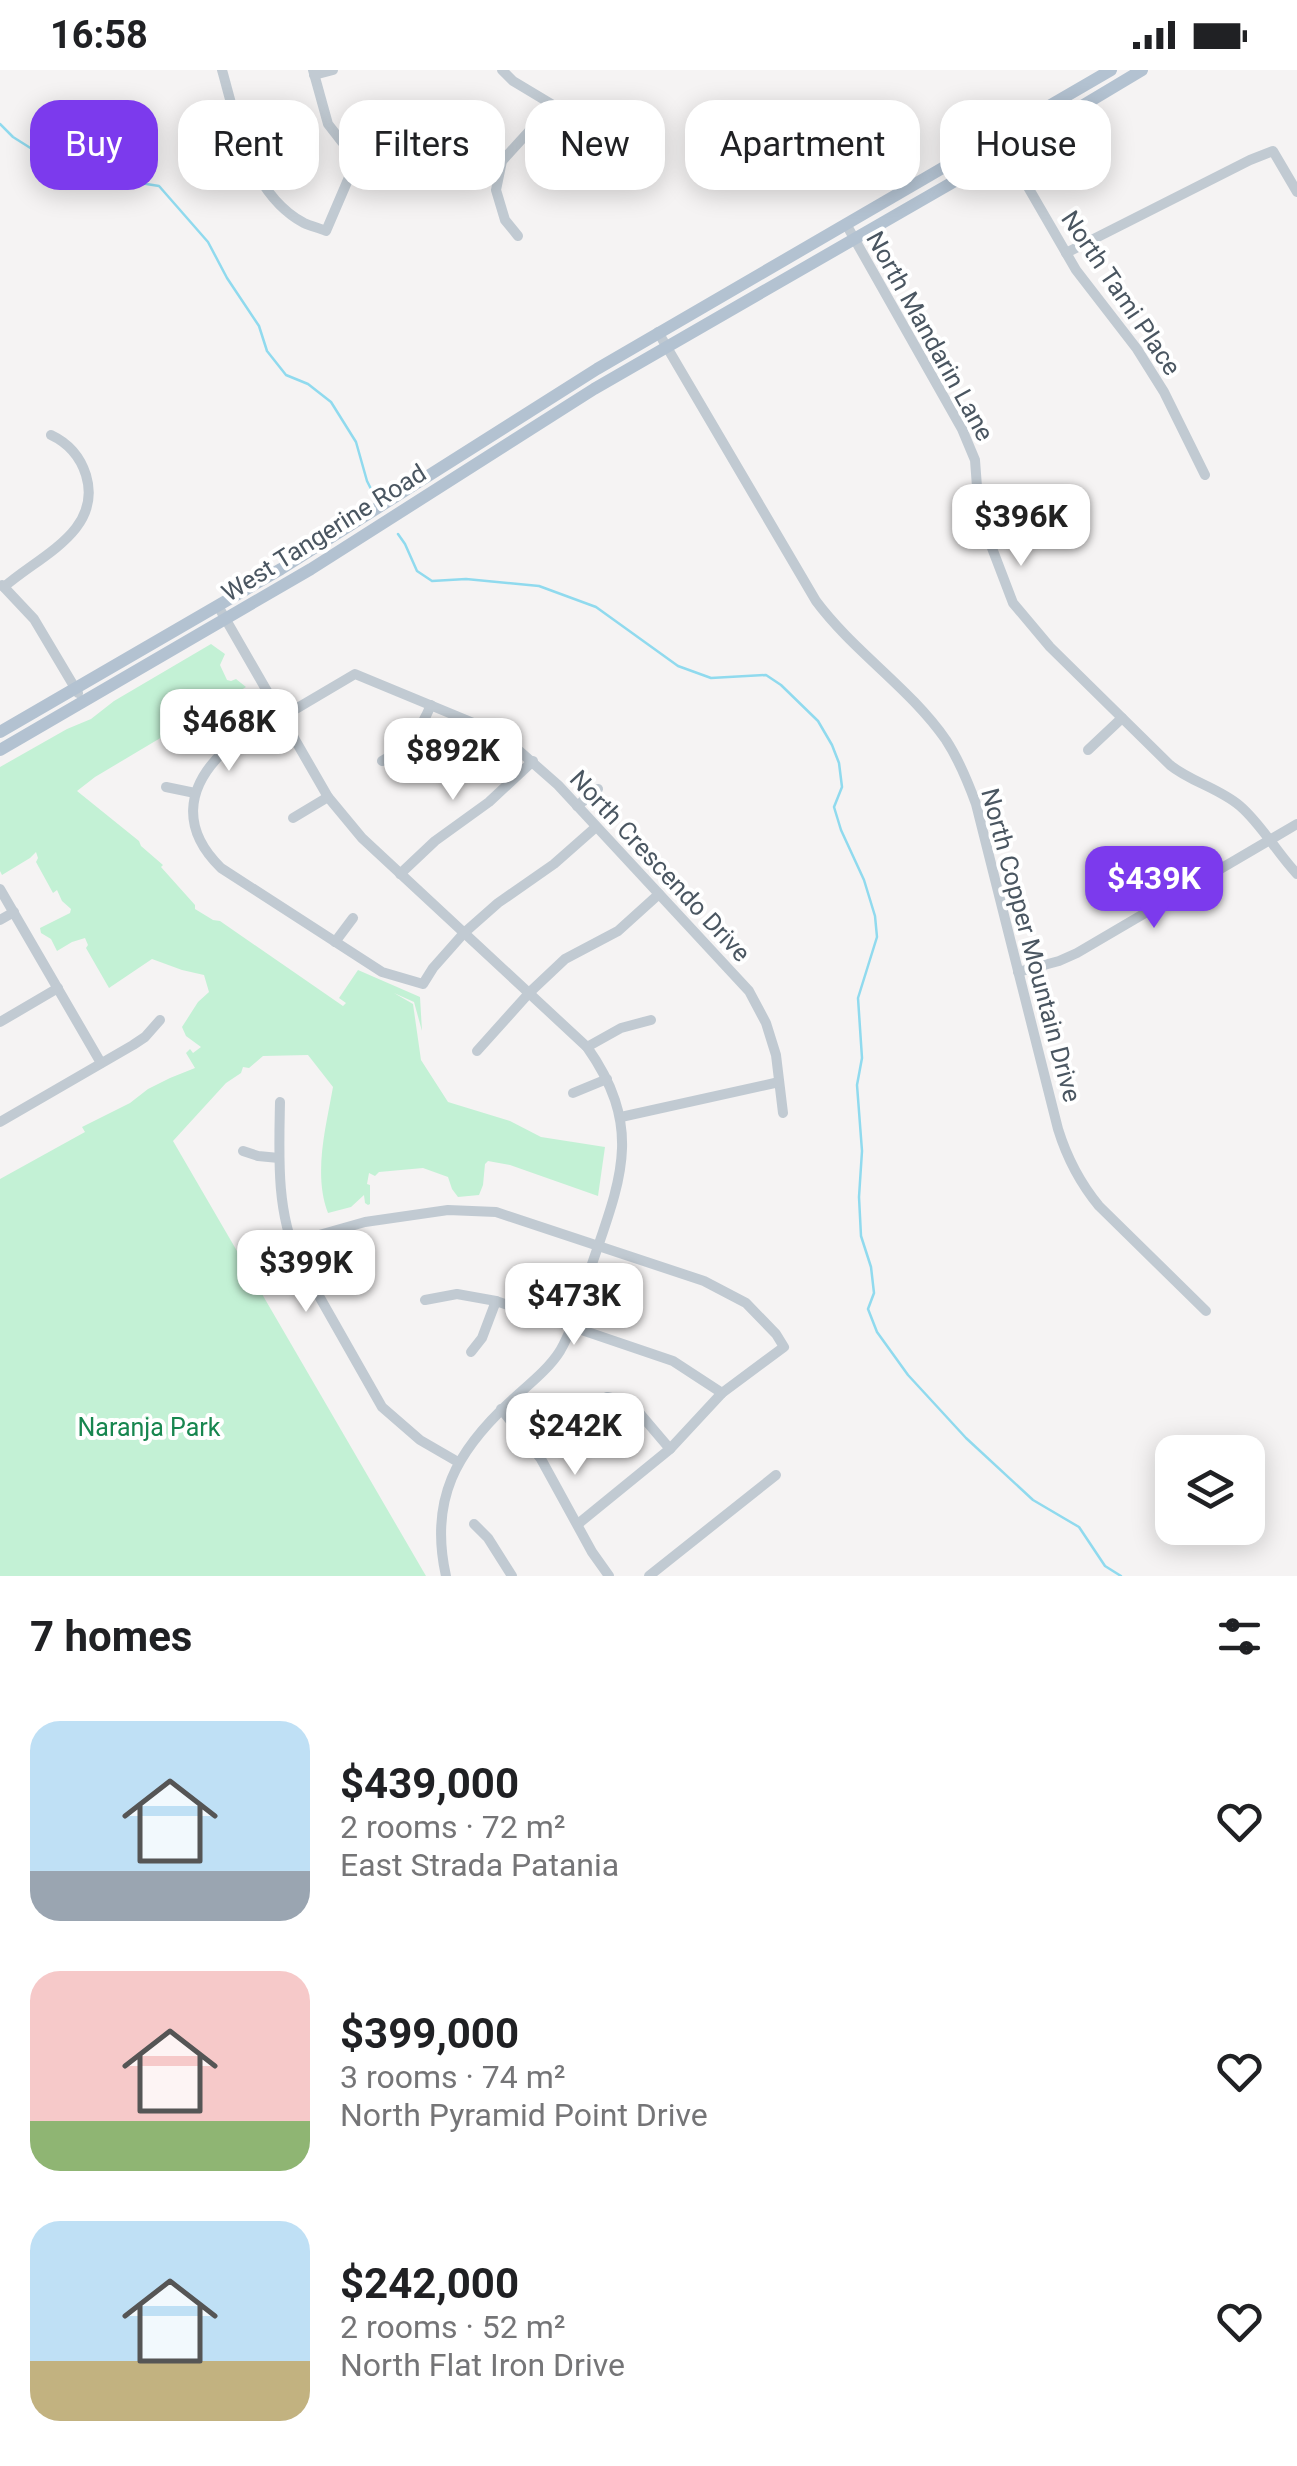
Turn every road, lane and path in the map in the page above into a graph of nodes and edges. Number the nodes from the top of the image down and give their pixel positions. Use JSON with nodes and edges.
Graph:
{"nodes":[{"id":1,"x":222,"y":70,"type":"edge"},
{"id":2,"x":334,"y":70,"type":"edge"},
{"id":3,"x":502,"y":70,"type":"edge"},
{"id":4,"x":1111,"y":70,"type":"edge"},
{"id":5,"x":1142,"y":70,"type":"edge"},
{"id":6,"x":314,"y":73,"type":"edge"},
{"id":7,"x":1061,"y":100,"type":"edge"},
{"id":8,"x":1092,"y":100,"type":"edge"},
{"id":9,"x":339,"y":138,"type":"edge"},
{"id":10,"x":505,"y":157,"type":"edge"},
{"id":11,"x":940,"y":171,"type":"edge"},
{"id":12,"x":344,"y":190,"type":"edge"},
{"id":13,"x":496,"y":190,"type":"edge"},
{"id":14,"x":940,"y":190,"type":"edge"},
{"id":15,"x":1030,"y":190,"type":"edge"},
{"id":16,"x":1297,"y":192,"type":"edge"},
{"id":17,"x":846,"y":224,"type":"junction"},
{"id":18,"x":518,"y":236,"type":"dead end"},
{"id":19,"x":854,"y":239,"type":"junction"},
{"id":20,"x":1066,"y":252,"type":"junction"},
{"id":21,"x":658,"y":332,"type":"junction"},
{"id":22,"x":667,"y":346,"type":"junction"},
{"id":23,"x":51,"y":435,"type":"dead end"},
{"id":24,"x":1205,"y":475,"type":"dead end"},
{"id":25,"x":2,"y":585,"type":"edge"},
{"id":26,"x":218,"y":606,"type":"junction"},
{"id":27,"x":226,"y":620,"type":"junction"},
{"id":28,"x":76,"y":688,"type":"junction"},
{"id":29,"x":84,"y":702,"type":"junction"},
{"id":30,"x":432,"y":705,"type":"junction"},
{"id":31,"x":281,"y":716,"type":"junction"},
{"id":32,"x":1122,"y":718,"type":"junction"},
{"id":33,"x":0,"y":732,"type":"edge"},
{"id":34,"x":0,"y":750,"type":"edge"},
{"id":35,"x":1088,"y":750,"type":"dead end"},
{"id":36,"x":382,"y":761,"type":"dead end"},
{"id":37,"x":533,"y":761,"type":"junction"},
{"id":38,"x":166,"y":787,"type":"dead end"},
{"id":39,"x":598,"y":789,"type":"dead end"},
{"id":40,"x":195,"y":793,"type":"junction"},
{"id":41,"x":328,"y":797,"type":"junction"},
{"id":42,"x":577,"y":806,"type":"junction"},
{"id":43,"x":293,"y":818,"type":"dead end"},
{"id":44,"x":1297,"y":824,"type":"edge"},
{"id":45,"x":596,"y":827,"type":"junction"},
{"id":46,"x":1268,"y":840,"type":"junction"},
{"id":47,"x":400,"y":874,"type":"junction"},
{"id":48,"x":1297,"y":874,"type":"edge"},
{"id":49,"x":0,"y":888,"type":"edge"},
{"id":50,"x":660,"y":894,"type":"junction"},
{"id":51,"x":14,"y":912,"type":"junction"},
{"id":52,"x":353,"y":918,"type":"dead end"},
{"id":53,"x":0,"y":920,"type":"edge"},
{"id":54,"x":464,"y":933,"type":"junction"},
{"id":55,"x":335,"y":942,"type":"junction"},
{"id":56,"x":1018,"y":972,"type":"junction"},
{"id":57,"x":58,"y":988,"type":"junction"},
{"id":58,"x":530,"y":992,"type":"junction"},
{"id":59,"x":160,"y":1020,"type":"dead end"},
{"id":60,"x":651,"y":1020,"type":"dead end"},
{"id":61,"x":0,"y":1022,"type":"edge"},
{"id":62,"x":587,"y":1047,"type":"junction"},
{"id":63,"x":477,"y":1051,"type":"dead end"},
{"id":64,"x":101,"y":1063,"type":"junction"},
{"id":65,"x":608,"y":1080,"type":"junction"},
{"id":66,"x":779,"y":1082,"type":"junction"},
{"id":67,"x":572,"y":1093,"type":"dead end"},
{"id":68,"x":280,"y":1102,"type":"dead end"},
{"id":69,"x":783,"y":1113,"type":"dead end"},
{"id":70,"x":621,"y":1117,"type":"junction"},
{"id":71,"x":0,"y":1122,"type":"edge"},
{"id":72,"x":242,"y":1150,"type":"dead end"},
{"id":73,"x":279,"y":1158,"type":"junction"},
{"id":74,"x":291,"y":1243,"type":"junction"},
{"id":75,"x":598,"y":1246,"type":"junction"},
{"id":76,"x":425,"y":1300,"type":"dead end"},
{"id":77,"x":496,"y":1301,"type":"junction"},
{"id":78,"x":1206,"y":1311,"type":"dead end"},
{"id":79,"x":571,"y":1326,"type":"junction"},
{"id":80,"x":471,"y":1352,"type":"dead end"},
{"id":81,"x":722,"y":1393,"type":"junction"},
{"id":82,"x":607,"y":1397,"type":"dead end"},
{"id":83,"x":501,"y":1409,"type":"junction"},
{"id":84,"x":670,"y":1448,"type":"junction"},
{"id":85,"x":458,"y":1462,"type":"junction"},
{"id":86,"x":776,"y":1474,"type":"dead end"},
{"id":87,"x":474,"y":1524,"type":"dead end"},
{"id":88,"x":578,"y":1524,"type":"junction"},
{"id":89,"x":446,"y":1576,"type":"edge"},
{"id":90,"x":512,"y":1576,"type":"edge"},
{"id":91,"x":609,"y":1576,"type":"edge"},
{"id":92,"x":649,"y":1576,"type":"edge"}],
"edges":[{"from":1,"to":12,"type":"street"},
{"from":2,"to":6,"type":"street"},
{"from":3,"to":10,"type":"street"},
{"from":4,"to":7,"type":"main road","name":"West Tangerine Road"},
{"from":5,"to":8,"type":"main road","name":"West Tangerine Road"},
{"from":6,"to":9,"type":"street"},
{"from":11,"to":17,"type":"main road","name":"West Tangerine Road"},
{"from":13,"to":18,"type":"street"},
{"from":14,"to":19,"type":"main road","name":"West Tangerine Road"},
{"from":15,"to":20,"type":"street","name":"North Tami Place"},
{"from":16,"to":20,"type":"street"},
{"from":17,"to":19,"type":"street","name":"North Mandarin Lane"},
{"from":17,"to":21,"type":"main road","name":"West Tangerine Road"},
{"from":19,"to":22,"type":"main road","name":"West Tangerine Road"},
{"from":19,"to":32,"type":"street","name":"North Mandarin Lane"},
{"from":20,"to":24,"type":"street","name":"North Tami Place"},
{"from":21,"to":22,"type":"street","name":"North Copper Mountain Drive"},
{"from":21,"to":26,"type":"main road","name":"West Tangerine Road"},
{"from":22,"to":27,"type":"main road","name":"West Tangerine Road"},
{"from":22,"to":56,"type":"street","name":"North Copper Mountain Drive"},
{"from":23,"to":25,"type":"street"},
{"from":25,"to":28,"type":"street"},
{"from":26,"to":27,"type":"street"},
{"from":26,"to":28,"type":"main road","name":"West Tangerine Road"},
{"from":27,"to":29,"type":"main road","name":"West Tangerine Road"},
{"from":27,"to":31,"type":"street"},
{"from":28,"to":29,"type":"street"},
{"from":28,"to":33,"type":"main road","name":"West Tangerine Road"},
{"from":29,"to":34,"type":"main road","name":"West Tangerine Road"},
{"from":30,"to":31,"type":"street","name":"North Crescendo Drive"},
{"from":30,"to":36,"type":"street"},
{"from":30,"to":37,"type":"street","name":"North Crescendo Drive"},
{"from":31,"to":40,"type":"street"},
{"from":31,"to":41,"type":"street"},
{"from":32,"to":35,"type":"street"},
{"from":32,"to":46,"type":"street","name":"North Mandarin Lane"},
{"from":37,"to":42,"type":"street","name":"North Crescendo Drive"},
{"from":37,"to":47,"type":"street"},
{"from":38,"to":40,"type":"street"},
{"from":39,"to":42,"type":"street"},
{"from":40,"to":55,"type":"street"},
{"from":41,"to":43,"type":"street"},
{"from":41,"to":47,"type":"street"},
{"from":42,"to":45,"type":"street","name":"North Crescendo Drive"},
{"from":44,"to":46,"type":"street"},
{"from":45,"to":50,"type":"street","name":"North Crescendo Drive"},
{"from":45,"to":54,"type":"street"},
{"from":46,"to":48,"type":"street","name":"North Mandarin Lane"},
{"from":46,"to":56,"type":"street"},
{"from":47,"to":54,"type":"street"},
{"from":49,"to":51,"type":"street"},
{"from":50,"to":58,"type":"street"},
{"from":50,"to":66,"type":"street","name":"North Crescendo Drive"},
{"from":51,"to":53,"type":"street"},
{"from":51,"to":57,"type":"street"},
{"from":52,"to":55,"type":"street"},
{"from":54,"to":55,"type":"street"},
{"from":54,"to":58,"type":"street"},
{"from":56,"to":78,"type":"street","name":"North Copper Mountain Drive"},
{"from":57,"to":61,"type":"street"},
{"from":57,"to":64,"type":"street"},
{"from":58,"to":62,"type":"street"},
{"from":58,"to":63,"type":"street"},
{"from":59,"to":64,"type":"street"},
{"from":60,"to":62,"type":"street"},
{"from":62,"to":65,"type":"street"},
{"from":64,"to":71,"type":"street"},
{"from":65,"to":67,"type":"street"},
{"from":65,"to":70,"type":"street"},
{"from":66,"to":69,"type":"street","name":"North Crescendo Drive"},
{"from":66,"to":70,"type":"street"},
{"from":68,"to":73,"type":"street"},
{"from":70,"to":75,"type":"street"},
{"from":72,"to":73,"type":"street"},
{"from":73,"to":74,"type":"street"},
{"from":74,"to":75,"type":"street"},
{"from":74,"to":85,"type":"street"},
{"from":75,"to":79,"type":"street"},
{"from":75,"to":81,"type":"street"},
{"from":76,"to":77,"type":"street"},
{"from":77,"to":79,"type":"street"},
{"from":77,"to":80,"type":"street"},
{"from":79,"to":81,"type":"street"},
{"from":79,"to":83,"type":"street"},
{"from":81,"to":84,"type":"street"},
{"from":82,"to":84,"type":"street"},
{"from":83,"to":85,"type":"street"},
{"from":83,"to":88,"type":"street"},
{"from":84,"to":88,"type":"street"},
{"from":85,"to":89,"type":"street"},
{"from":86,"to":92,"type":"street"},
{"from":87,"to":90,"type":"street"},
{"from":88,"to":91,"type":"street"}]}
